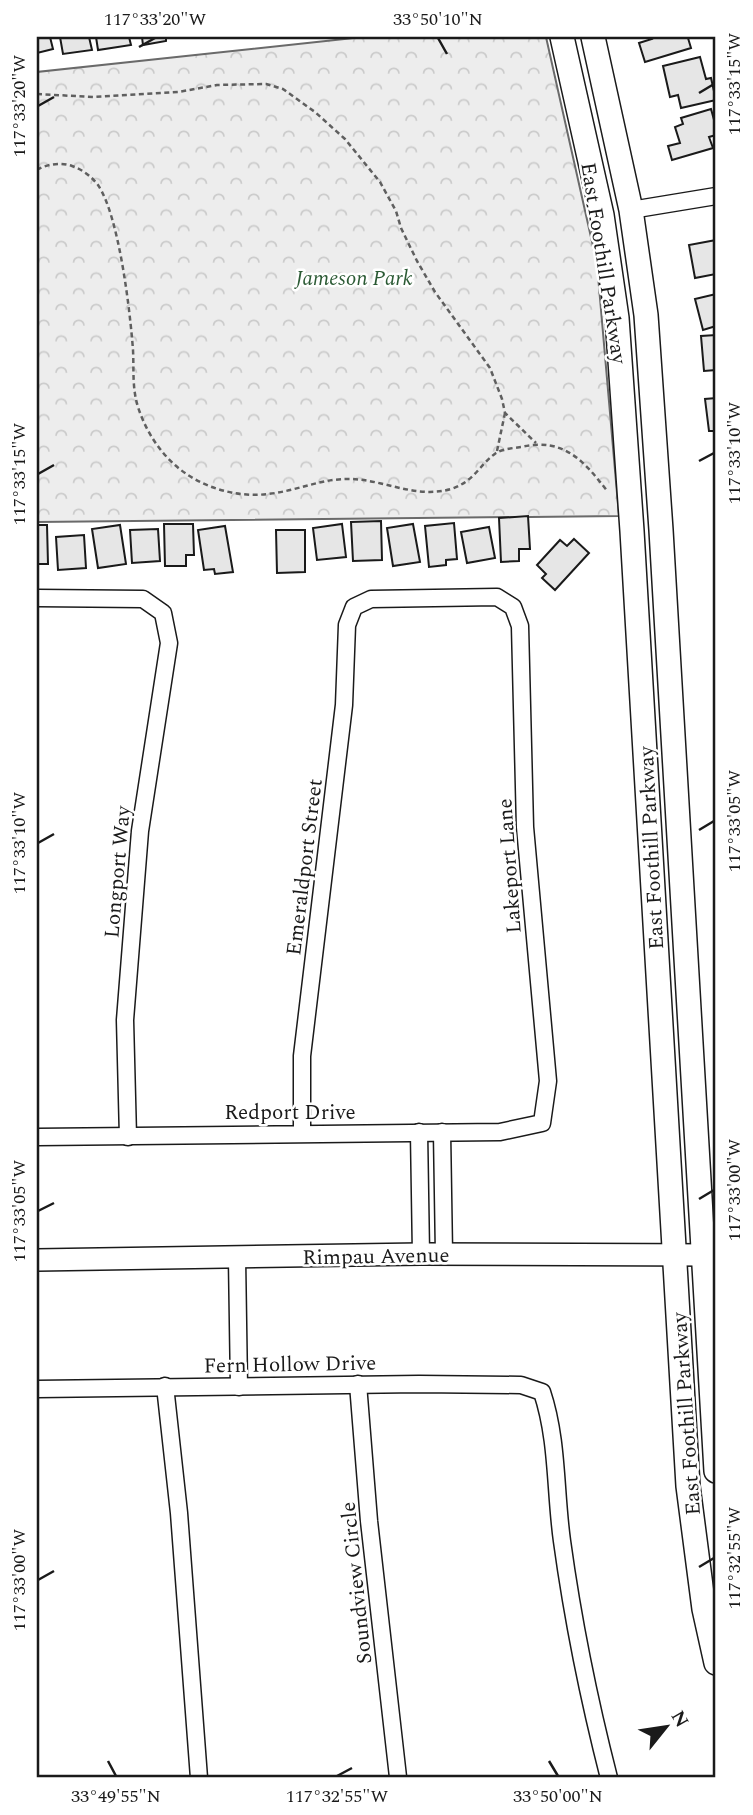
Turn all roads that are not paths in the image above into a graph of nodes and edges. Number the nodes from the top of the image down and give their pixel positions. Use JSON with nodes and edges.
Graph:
{"nodes":[{"id":1,"x":562,"y":37,"type":"edge"},
{"id":2,"x":593,"y":37,"type":"edge"},
{"id":3,"x":716,"y":196,"type":"edge"},
{"id":4,"x":631,"y":210,"type":"junction"},
{"id":5,"x":37,"y":598,"type":"edge"},
{"id":6,"x":354,"y":607,"type":"joint"},
{"id":7,"x":542,"y":1123,"type":"joint"},
{"id":8,"x":419,"y":1132,"type":"junction"},
{"id":9,"x":442,"y":1132,"type":"junction"},
{"id":10,"x":302,"y":1134,"type":"junction"},
{"id":11,"x":37,"y":1137,"type":"edge"},
{"id":12,"x":128,"y":1137,"type":"junction"},
{"id":13,"x":421,"y":1254,"type":"junction"},
{"id":14,"x":444,"y":1254,"type":"junction"},
{"id":15,"x":676,"y":1255,"type":"junction"},
{"id":16,"x":710,"y":1255,"type":"edge"},
{"id":17,"x":237,"y":1258,"type":"junction"},
{"id":18,"x":37,"y":1260,"type":"edge"},
{"id":19,"x":358,"y":1384,"type":"junction"},
{"id":20,"x":165,"y":1386,"type":"junction"},
{"id":21,"x":239,"y":1387,"type":"junction"},
{"id":22,"x":37,"y":1389,"type":"edge"},
{"id":23,"x":716,"y":1471,"type":"edge"},
{"id":24,"x":716,"y":1663,"type":"edge"},
{"id":25,"x":398,"y":1777,"type":"edge"},
{"id":26,"x":199,"y":1778,"type":"edge"},
{"id":27,"x":609,"y":1778,"type":"edge"}],
"edges":[{"from":1,"to":15,"type":"main road","name":"East Foothill Parkway"},
{"from":2,"to":4,"type":"main road","name":"East Foothill Parkway"},
{"from":3,"to":4,"type":"street"},
{"from":4,"to":16,"type":"main road","name":"East Foothill Parkway"},
{"from":5,"to":12,"type":"street","name":"Longport Way"},
{"from":6,"to":7,"type":"street","name":"Lakeport Lane"},
{"from":6,"to":10,"type":"street","name":"Emeraldport Street"},
{"from":7,"to":9,"type":"street","name":"Redport Drive"},
{"from":8,"to":9,"type":"street","name":"Redport Drive"},
{"from":8,"to":10,"type":"street","name":"Redport Drive"},
{"from":8,"to":13,"type":"street"},
{"from":9,"to":14,"type":"street"},
{"from":10,"to":12,"type":"street","name":"Redport Drive"},
{"from":11,"to":12,"type":"street","name":"Redport Drive"},
{"from":13,"to":14,"type":"main road","name":"Rimpau Avenue"},
{"from":13,"to":17,"type":"main road","name":"Rimpau Avenue"},
{"from":14,"to":15,"type":"main road","name":"Rimpau Avenue"},
{"from":15,"to":16,"type":"main road","name":"Rimpau Avenue"},
{"from":15,"to":24,"type":"main road","name":"East Foothill Parkway"},
{"from":16,"to":23,"type":"main road","name":"East Foothill Parkway"},
{"from":17,"to":18,"type":"main road","name":"Rimpau Avenue"},
{"from":17,"to":21,"type":"street"},
{"from":19,"to":21,"type":"street","name":"Fern Hollow Drive"},
{"from":19,"to":25,"type":"street","name":"Soundview Circle"},
{"from":19,"to":27,"type":"street","name":"Fern Hollow Drive"},
{"from":20,"to":21,"type":"street","name":"Fern Hollow Drive"},
{"from":20,"to":22,"type":"street","name":"Fern Hollow Drive"},
{"from":20,"to":26,"type":"street"}]}
